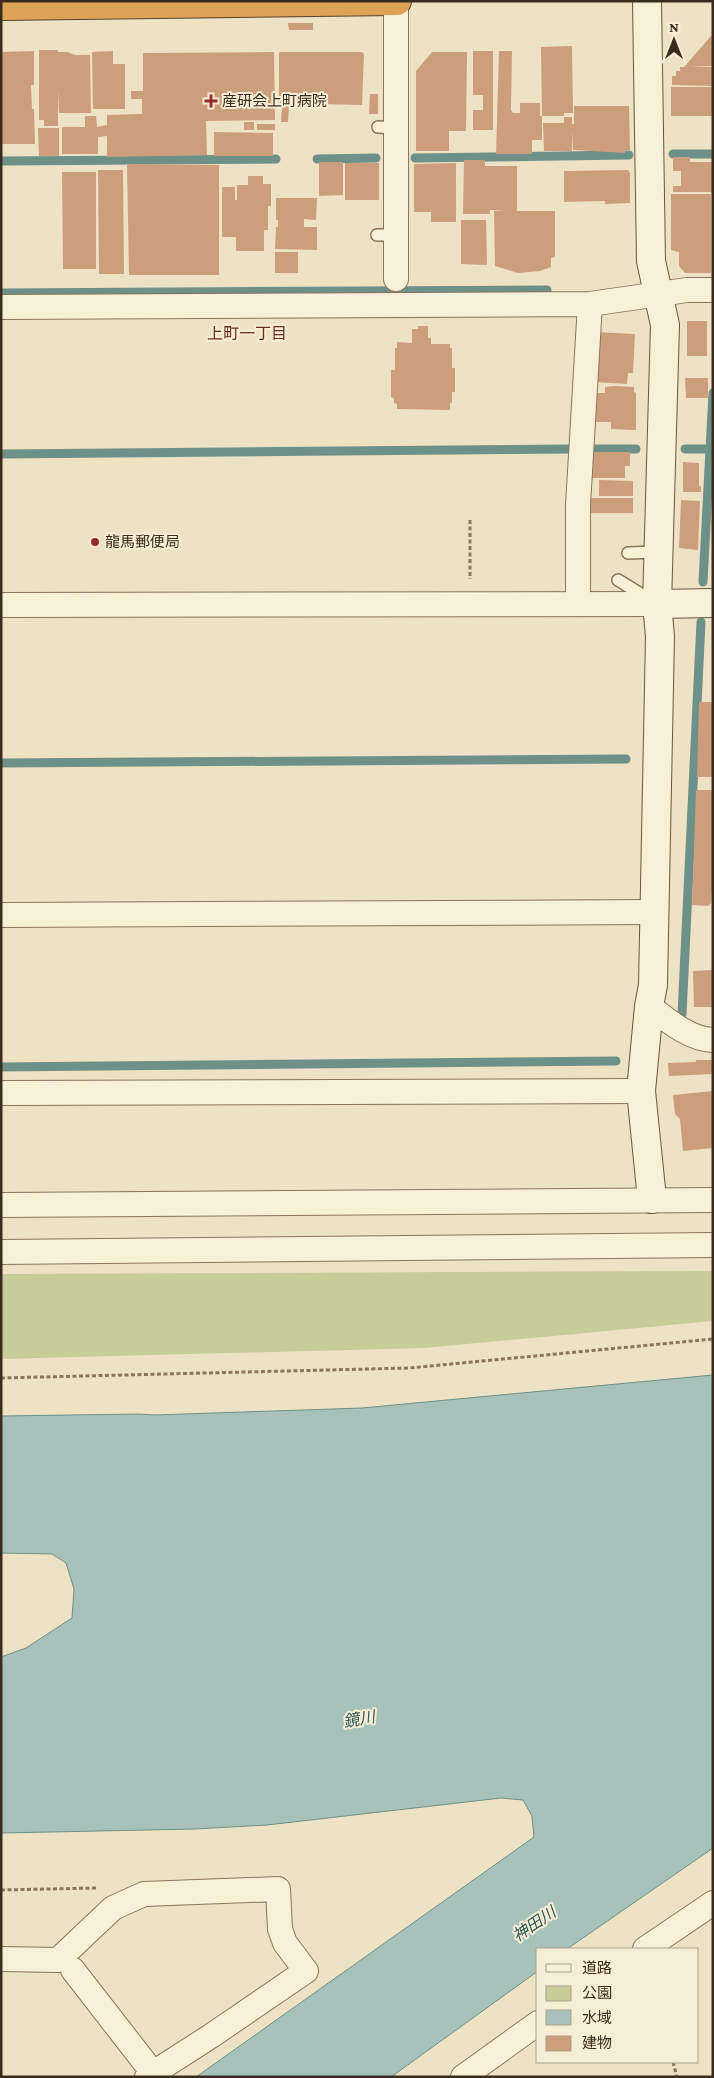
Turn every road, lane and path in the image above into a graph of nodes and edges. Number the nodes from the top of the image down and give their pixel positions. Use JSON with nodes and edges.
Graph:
{"nodes":[{"id":1,"x":397,"y":1,"type":"edge"},
{"id":2,"x":647,"y":1,"type":"edge"},
{"id":3,"x":1,"y":6,"type":"edge"},
{"id":4,"x":396,"y":279,"type":"dead end"},
{"id":5,"x":713,"y":290,"type":"edge"},
{"id":6,"x":659,"y":293,"type":"junction"},
{"id":7,"x":590,"y":304,"type":"junction"},
{"id":8,"x":1,"y":307,"type":"edge"},
{"id":9,"x":470,"y":520,"type":"dead end"},
{"id":10,"x":628,"y":552,"type":"dead end"},
{"id":11,"x":658,"y":552,"type":"junction"},
{"id":12,"x":618,"y":580,"type":"dead end"},
{"id":13,"x":470,"y":583,"type":"dead end"},
{"id":14,"x":713,"y":603,"type":"edge"},
{"id":15,"x":578,"y":604,"type":"junction"},
{"id":16,"x":657,"y":604,"type":"junction"},
{"id":17,"x":1,"y":605,"type":"edge"},
{"id":18,"x":656,"y":912,"type":"junction"},
{"id":19,"x":1,"y":915,"type":"edge"},
{"id":20,"x":649,"y":1006,"type":"junction"},
{"id":21,"x":713,"y":1040,"type":"edge"},
{"id":22,"x":641,"y":1091,"type":"junction"},
{"id":23,"x":1,"y":1093,"type":"edge"},
{"id":24,"x":652,"y":1200,"type":"junction"},
{"id":25,"x":713,"y":1200,"type":"edge"},
{"id":26,"x":1,"y":1205,"type":"edge"},
{"id":27,"x":713,"y":1245,"type":"edge"},
{"id":28,"x":1,"y":1252,"type":"edge"},
{"id":29,"x":713,"y":1339,"type":"edge"},
{"id":30,"x":1,"y":1378,"type":"edge"},
{"id":31,"x":104,"y":1888,"type":"dead end"},
{"id":32,"x":1,"y":1890,"type":"edge"},
{"id":33,"x":713,"y":1902,"type":"edge"},
{"id":34,"x":646,"y":1948,"type":"edge"},
{"id":35,"x":1,"y":1958,"type":"edge"},
{"id":36,"x":73,"y":1970,"type":"dead end"},
{"id":37,"x":536,"y":2024,"type":"edge"},
{"id":38,"x":673,"y":2063,"type":"edge"},
{"id":39,"x":150,"y":2075,"type":"edge"},
{"id":40,"x":463,"y":2077,"type":"edge"},
{"id":41,"x":677,"y":2077,"type":"edge"}],
"edges":[{"from":1,"to":3,"type":"highway"},
{"from":1,"to":4,"type":"street"},
{"from":2,"to":6,"type":"street"},
{"from":5,"to":6,"type":"street"},
{"from":6,"to":7,"type":"street"},
{"from":6,"to":11,"type":"street"},
{"from":7,"to":8,"type":"street"},
{"from":7,"to":15,"type":"street"},
{"from":9,"to":13,"type":"path"},
{"from":10,"to":11,"type":"lane"},
{"from":11,"to":16,"type":"street"},
{"from":12,"to":16,"type":"lane"},
{"from":14,"to":16,"type":"street"},
{"from":15,"to":16,"type":"street"},
{"from":15,"to":17,"type":"street"},
{"from":16,"to":18,"type":"street"},
{"from":18,"to":19,"type":"street"},
{"from":18,"to":20,"type":"street"},
{"from":20,"to":21,"type":"street"},
{"from":20,"to":22,"type":"street"},
{"from":22,"to":23,"type":"street"},
{"from":22,"to":24,"type":"street"},
{"from":24,"to":25,"type":"street"},
{"from":24,"to":26,"type":"street"},
{"from":27,"to":28,"type":"street"},
{"from":29,"to":30,"type":"path"},
{"from":31,"to":32,"type":"path"},
{"from":33,"to":34,"type":"street"},
{"from":35,"to":39,"type":"street"},
{"from":36,"to":39,"type":"street"},
{"from":37,"to":40,"type":"street"},
{"from":38,"to":41,"type":"path"}]}
